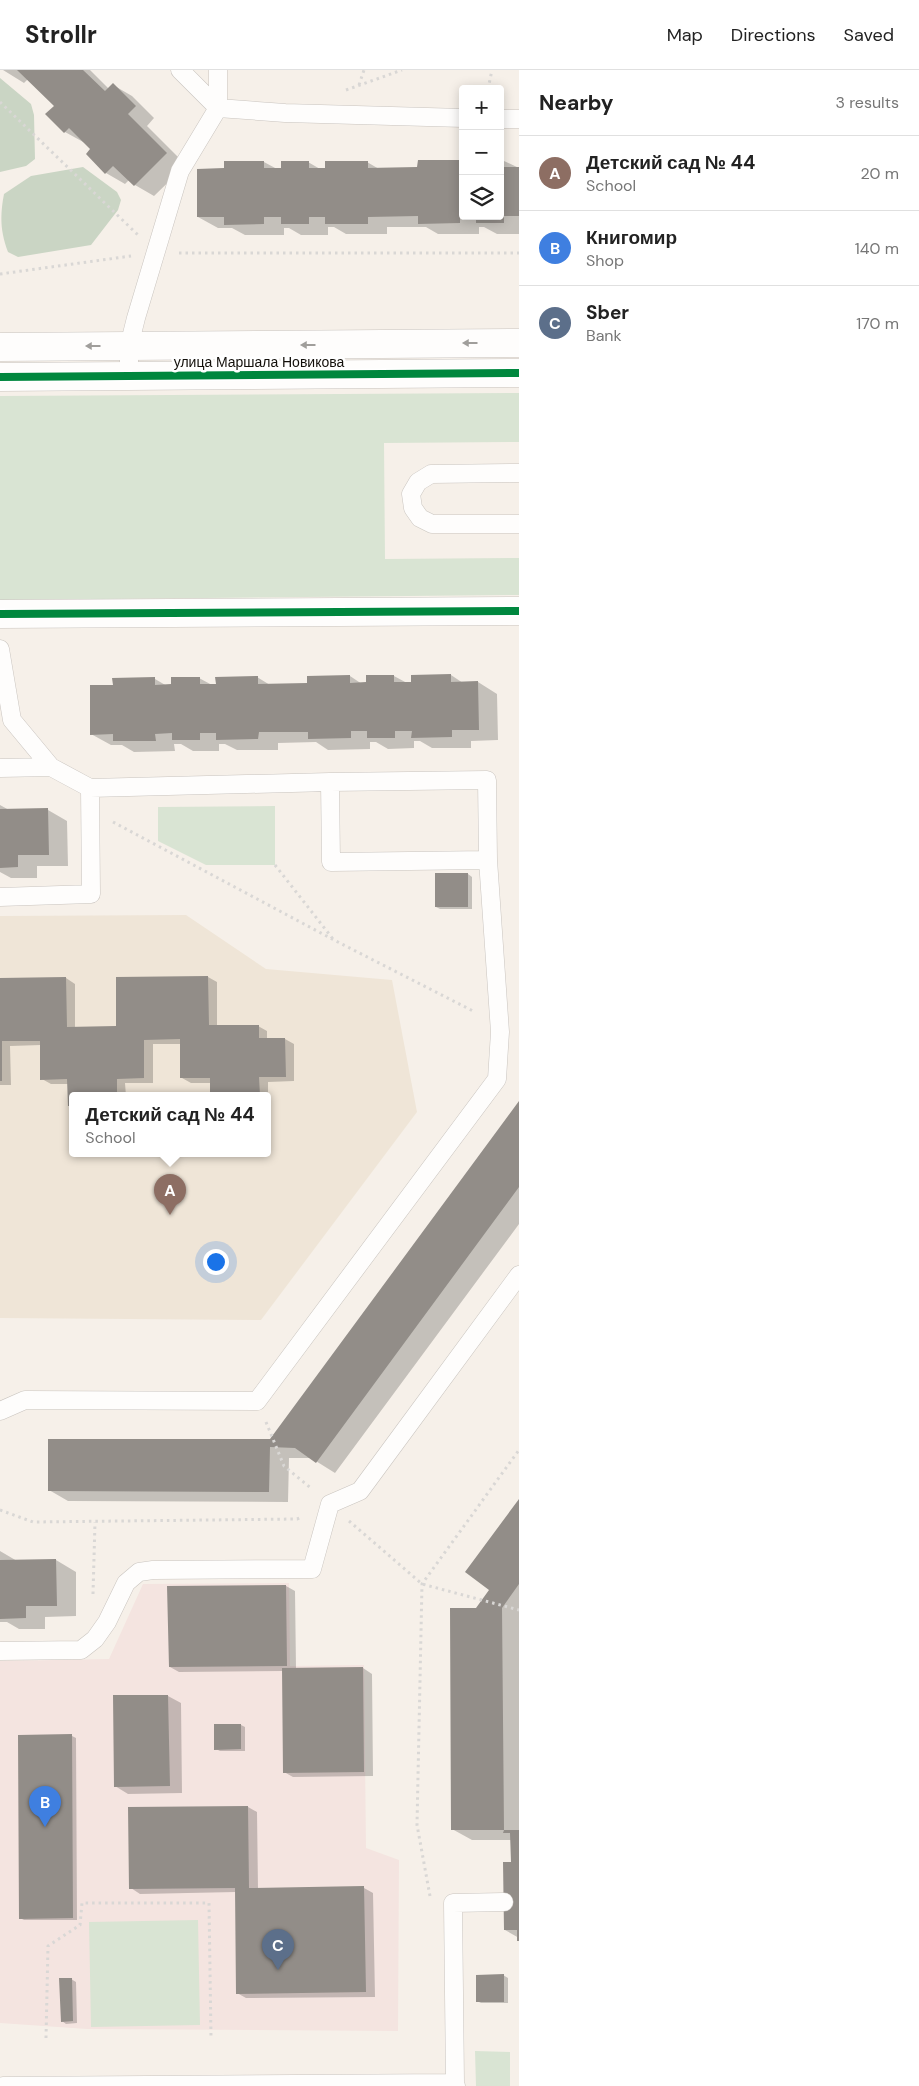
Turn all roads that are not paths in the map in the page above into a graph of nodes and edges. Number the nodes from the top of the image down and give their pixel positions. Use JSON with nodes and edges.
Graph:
{"nodes":[{"id":1,"x":180,"y":70,"type":"edge"},
{"id":2,"x":218,"y":70,"type":"edge"},
{"id":3,"x":218,"y":108,"type":"junction"},
{"id":4,"x":459,"y":118,"type":"edge"},
{"id":5,"x":504,"y":119,"type":"edge"},
{"id":6,"x":519,"y":119,"type":"edge"},
{"id":7,"x":519,"y":343,"type":"edge"},
{"id":8,"x":129,"y":346,"type":"junction"},
{"id":9,"x":0,"y":347,"type":"edge"},
{"id":10,"x":519,"y":373,"type":"edge"},
{"id":11,"x":129,"y":375,"type":"junction"},
{"id":12,"x":0,"y":377,"type":"edge"},
{"id":13,"x":519,"y":473,"type":"edge"},
{"id":14,"x":519,"y":524,"type":"edge"},
{"id":15,"x":519,"y":611,"type":"edge"},
{"id":16,"x":0,"y":614,"type":"edge"},
{"id":17,"x":0,"y":648,"type":"edge"},
{"id":18,"x":51,"y":767,"type":"junction"},
{"id":19,"x":0,"y":768,"type":"edge"},
{"id":20,"x":330,"y":782,"type":"junction"},
{"id":21,"x":90,"y":788,"type":"junction"},
{"id":22,"x":488,"y":860,"type":"junction"},
{"id":23,"x":0,"y":896,"type":"edge"},
{"id":24,"x":519,"y":1275,"type":"edge"},
{"id":25,"x":0,"y":1410,"type":"edge"},
{"id":26,"x":0,"y":1652,"type":"edge"},
{"id":27,"x":504,"y":1902,"type":"dead end"},
{"id":28,"x":455,"y":2085,"type":"edge"},
{"id":29,"x":3,"y":2086,"type":"edge"}],
"edges":[{"from":1,"to":3,"type":"lane"},
{"from":2,"to":3,"type":"lane"},
{"from":3,"to":4,"type":"lane"},
{"from":3,"to":8,"type":"lane"},
{"from":5,"to":6,"type":"lane"},
{"from":7,"to":8,"type":"street","name":"улица Маршала Новикова","one_way":true},
{"from":8,"to":9,"type":"street","name":"улица Маршала Новикова","one_way":true},
{"from":8,"to":11,"type":"lane"},
{"from":10,"to":11,"type":"street","name":"улица Маршала Новикова"},
{"from":11,"to":12,"type":"street","name":"улица Маршала Новикова"},
{"from":13,"to":14,"type":"lane"},
{"from":15,"to":16,"type":"street"},
{"from":17,"to":18,"type":"lane"},
{"from":18,"to":19,"type":"lane"},
{"from":18,"to":21,"type":"lane"},
{"from":20,"to":21,"type":"lane"},
{"from":20,"to":22,"type":"lane"},
{"from":20,"to":22,"type":"lane"},
{"from":21,"to":23,"type":"lane"},
{"from":22,"to":25,"type":"lane"},
{"from":24,"to":26,"type":"lane"},
{"from":27,"to":28,"type":"lane"},
{"from":28,"to":29,"type":"lane"}]}
